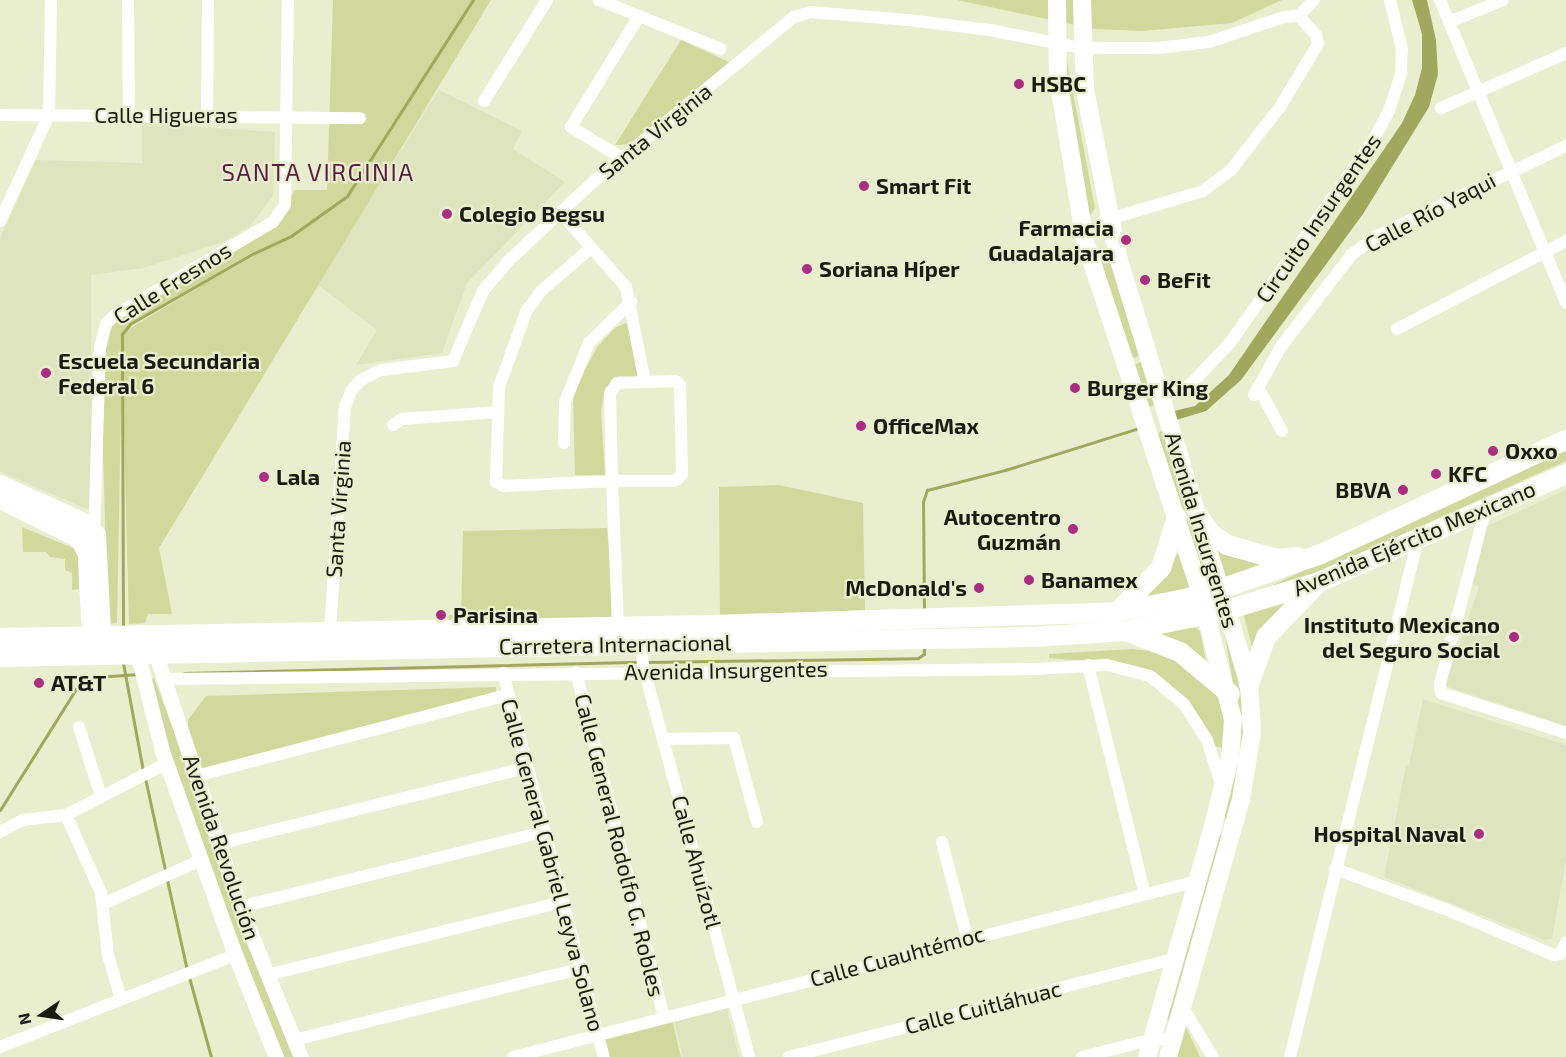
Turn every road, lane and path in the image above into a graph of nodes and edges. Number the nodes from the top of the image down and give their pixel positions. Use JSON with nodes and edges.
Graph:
{"nodes":[{"id":1,"x":51,"y":0,"type":"edge"},
{"id":2,"x":128,"y":0,"type":"edge"},
{"id":3,"x":208,"y":0,"type":"edge"},
{"id":4,"x":288,"y":0,"type":"edge"},
{"id":5,"x":547,"y":0,"type":"edge"},
{"id":6,"x":599,"y":0,"type":"edge"},
{"id":7,"x":1057,"y":0,"type":"edge"},
{"id":8,"x":1082,"y":0,"type":"edge"},
{"id":9,"x":1314,"y":0,"type":"edge"},
{"id":10,"x":1390,"y":0,"type":"edge"},
{"id":11,"x":1440,"y":0,"type":"edge"},
{"id":12,"x":1503,"y":0,"type":"edge"},
{"id":13,"x":639,"y":16,"type":"junction"},
{"id":14,"x":1299,"y":16,"type":"junction"},
{"id":15,"x":1449,"y":22,"type":"junction"},
{"id":16,"x":1056,"y":38,"type":"junction"},
{"id":17,"x":1081,"y":40,"type":"junction"},
{"id":18,"x":721,"y":49,"type":"dead end"},
{"id":19,"x":1566,"y":54,"type":"edge"},
{"id":20,"x":1477,"y":92,"type":"junction"},
{"id":21,"x":484,"y":101,"type":"dead end"},
{"id":22,"x":1442,"y":108,"type":"dead end"},
{"id":23,"x":50,"y":110,"type":"junction"},
{"id":24,"x":129,"y":114,"type":"junction"},
{"id":25,"x":207,"y":114,"type":"junction"},
{"id":26,"x":0,"y":115,"type":"edge"},
{"id":27,"x":287,"y":115,"type":"junction"},
{"id":28,"x":360,"y":118,"type":"dead end"},
{"id":29,"x":1566,"y":146,"type":"edge"},
{"id":30,"x":622,"y":158,"type":"junction"},
{"id":31,"x":1510,"y":170,"type":"junction"},
{"id":32,"x":560,"y":212,"type":"junction"},
{"id":33,"x":1109,"y":214,"type":"junction"},
{"id":34,"x":0,"y":221,"type":"edge"},
{"id":35,"x":1084,"y":241,"type":"junction"},
{"id":36,"x":1566,"y":241,"type":"edge"},
{"id":37,"x":591,"y":248,"type":"junction"},
{"id":38,"x":1544,"y":252,"type":"junction"},
{"id":39,"x":631,"y":302,"type":"junction"},
{"id":40,"x":1566,"y":303,"type":"edge"},
{"id":41,"x":1397,"y":329,"type":"dead end"},
{"id":42,"x":1148,"y":357,"type":"junction"},
{"id":43,"x":1125,"y":365,"type":"junction"},
{"id":44,"x":645,"y":382,"type":"junction"},
{"id":45,"x":1162,"y":401,"type":"junction"},
{"id":46,"x":498,"y":412,"type":"junction"},
{"id":47,"x":393,"y":425,"type":"dead end"},
{"id":48,"x":1282,"y":431,"type":"dead end"},
{"id":49,"x":1566,"y":440,"type":"edge"},
{"id":50,"x":564,"y":443,"type":"dead end"},
{"id":51,"x":1566,"y":474,"type":"edge"},
{"id":52,"x":612,"y":481,"type":"junction"},
{"id":53,"x":0,"y":484,"type":"edge"},
{"id":54,"x":0,"y":500,"type":"edge"},
{"id":55,"x":1485,"y":511,"type":"junction"},
{"id":56,"x":1176,"y":517,"type":"junction"},
{"id":57,"x":1198,"y":517,"type":"junction"},
{"id":58,"x":1418,"y":539,"type":"junction"},
{"id":59,"x":91,"y":541,"type":"junction"},
{"id":60,"x":1321,"y":554,"type":"junction"},
{"id":61,"x":1319,"y":582,"type":"junction"},
{"id":62,"x":1222,"y":590,"type":"junction"},
{"id":63,"x":1203,"y":606,"type":"junction"},
{"id":64,"x":1227,"y":610,"type":"junction"},
{"id":65,"x":1117,"y":612,"type":"junction"},
{"id":66,"x":618,"y":626,"type":"junction"},
{"id":67,"x":1033,"y":627,"type":"junction"},
{"id":68,"x":911,"y":628,"type":"junction"},
{"id":69,"x":330,"y":631,"type":"junction"},
{"id":70,"x":1126,"y":631,"type":"junction"},
{"id":71,"x":0,"y":638,"type":"edge"},
{"id":72,"x":121,"y":645,"type":"junction"},
{"id":73,"x":641,"y":648,"type":"junction"},
{"id":74,"x":0,"y":657,"type":"edge"},
{"id":75,"x":1088,"y":665,"type":"junction"},
{"id":76,"x":644,"y":669,"type":"junction"},
{"id":77,"x":576,"y":672,"type":"junction"},
{"id":78,"x":503,"y":673,"type":"junction"},
{"id":79,"x":164,"y":679,"type":"junction"},
{"id":80,"x":1249,"y":684,"type":"junction"},
{"id":81,"x":1230,"y":694,"type":"junction"},
{"id":82,"x":508,"y":695,"type":"junction"},
{"id":83,"x":79,"y":728,"type":"dead end"},
{"id":84,"x":1566,"y":733,"type":"edge"},
{"id":85,"x":664,"y":739,"type":"junction"},
{"id":86,"x":167,"y":763,"type":"junction"},
{"id":87,"x":526,"y":768,"type":"junction"},
{"id":88,"x":196,"y":776,"type":"junction"},
{"id":89,"x":1222,"y":787,"type":"junction"},
{"id":90,"x":101,"y":796,"type":"junction"},
{"id":91,"x":66,"y":815,"type":"junction"},
{"id":92,"x":757,"y":822,"type":"dead end"},
{"id":93,"x":1213,"y":826,"type":"junction"},
{"id":94,"x":1233,"y":830,"type":"junction"},
{"id":95,"x":1,"y":831,"type":"edge"},
{"id":96,"x":543,"y":832,"type":"junction"},
{"id":97,"x":942,"y":842,"type":"dead end"},
{"id":98,"x":218,"y":843,"type":"junction"},
{"id":99,"x":201,"y":860,"type":"junction"},
{"id":100,"x":1335,"y":869,"type":"junction"},
{"id":101,"x":1198,"y":881,"type":"junction"},
{"id":102,"x":1144,"y":892,"type":"junction"},
{"id":103,"x":561,"y":902,"type":"junction"},
{"id":104,"x":103,"y":904,"type":"junction"},
{"id":105,"x":240,"y":907,"type":"junction"},
{"id":106,"x":967,"y":937,"type":"junction"},
{"id":107,"x":1563,"y":948,"type":"edge"},
{"id":108,"x":235,"y":955,"type":"junction"},
{"id":109,"x":1176,"y":958,"type":"junction"},
{"id":110,"x":578,"y":969,"type":"junction"},
{"id":111,"x":267,"y":975,"type":"junction"},
{"id":112,"x":121,"y":999,"type":"junction"},
{"id":113,"x":734,"y":1000,"type":"junction"},
{"id":114,"x":1183,"y":1008,"type":"junction"},
{"id":115,"x":664,"y":1018,"type":"junction"},
{"id":116,"x":598,"y":1035,"type":"junction"},
{"id":117,"x":1153,"y":1039,"type":"junction"},
{"id":118,"x":294,"y":1040,"type":"junction"},
{"id":119,"x":0,"y":1047,"type":"edge"},
{"id":120,"x":1170,"y":1048,"type":"edge"},
{"id":121,"x":276,"y":1057,"type":"edge"},
{"id":122,"x":301,"y":1057,"type":"edge"},
{"id":123,"x":513,"y":1057,"type":"edge"},
{"id":124,"x":604,"y":1057,"type":"edge"},
{"id":125,"x":749,"y":1057,"type":"edge"},
{"id":126,"x":789,"y":1057,"type":"edge"},
{"id":127,"x":1082,"y":1057,"type":"edge"},
{"id":128,"x":1147,"y":1057,"type":"edge"},
{"id":129,"x":1213,"y":1057,"type":"edge"},
{"id":130,"x":1290,"y":1057,"type":"edge"}],
"edges":[{"from":1,"to":23,"type":"street"},
{"from":2,"to":24,"type":"street"},
{"from":3,"to":25,"type":"street"},
{"from":4,"to":27,"type":"street"},
{"from":5,"to":21,"type":"street"},
{"from":6,"to":13,"type":"street"},
{"from":7,"to":16,"type":"main road","name":"Avenida Insurgentes"},
{"from":8,"to":17,"type":"main road","name":"Avenida Insurgentes"},
{"from":9,"to":14,"type":"street"},
{"from":10,"to":45,"type":"street","name":"Circuito Insurgentes"},
{"from":11,"to":15,"type":"street"},
{"from":12,"to":15,"type":"street"},
{"from":13,"to":18,"type":"street"},
{"from":13,"to":30,"type":"street"},
{"from":14,"to":17,"type":"street"},
{"from":14,"to":33,"type":"street"},
{"from":15,"to":20,"type":"street"},
{"from":16,"to":17,"type":"street"},
{"from":16,"to":30,"type":"street","name":"Santa Virginia"},
{"from":16,"to":35,"type":"main road","name":"Avenida Insurgentes"},
{"from":17,"to":33,"type":"main road","name":"Avenida Insurgentes"},
{"from":19,"to":20,"type":"street"},
{"from":20,"to":22,"type":"street"},
{"from":20,"to":31,"type":"street"},
{"from":23,"to":24,"type":"street","name":"Calle Higueras"},
{"from":23,"to":26,"type":"street","name":"Calle Higueras"},
{"from":23,"to":34,"type":"street"},
{"from":24,"to":25,"type":"street","name":"Calle Higueras"},
{"from":25,"to":27,"type":"street","name":"Calle Higueras"},
{"from":27,"to":28,"type":"street","name":"Calle Higueras"},
{"from":27,"to":59,"type":"street","name":"Calle Fresnos"},
{"from":29,"to":31,"type":"street","name":"Calle Río Yaqui"},
{"from":30,"to":32,"type":"street","name":"Santa Virginia"},
{"from":31,"to":38,"type":"street"},
{"from":31,"to":48,"type":"street","name":"Calle Río Yaqui"},
{"from":32,"to":37,"type":"street"},
{"from":32,"to":69,"type":"street","name":"Santa Virginia"},
{"from":33,"to":35,"type":"street"},
{"from":33,"to":42,"type":"main road","name":"Avenida Insurgentes"},
{"from":35,"to":43,"type":"main road","name":"Avenida Insurgentes"},
{"from":36,"to":38,"type":"street"},
{"from":37,"to":39,"type":"street"},
{"from":37,"to":46,"type":"street"},
{"from":38,"to":40,"type":"street"},
{"from":38,"to":41,"type":"street"},
{"from":39,"to":44,"type":"street"},
{"from":39,"to":50,"type":"street"},
{"from":42,"to":43,"type":"main road"},
{"from":42,"to":45,"type":"main road","name":"Avenida Insurgentes"},
{"from":43,"to":56,"type":"main road","name":"Avenida Insurgentes"},
{"from":44,"to":52,"type":"street"},
{"from":44,"to":52,"type":"street"},
{"from":45,"to":57,"type":"main road","name":"Avenida Insurgentes"},
{"from":46,"to":47,"type":"street"},
{"from":46,"to":52,"type":"street"},
{"from":49,"to":60,"type":"main road","name":"Avenida Ejército Mexicano"},
{"from":51,"to":55,"type":"main road","name":"Avenida Ejército Mexicano"},
{"from":52,"to":66,"type":"street"},
{"from":53,"to":59,"type":"main road"},
{"from":54,"to":59,"type":"main road"},
{"from":55,"to":58,"type":"main road","name":"Avenida Ejército Mexicano"},
{"from":55,"to":84,"type":"street"},
{"from":56,"to":63,"type":"main road","name":"Avenida Insurgentes"},
{"from":56,"to":65,"type":"main road"},
{"from":57,"to":60,"type":"main road"},
{"from":57,"to":62,"type":"main road","name":"Avenida Insurgentes"},
{"from":58,"to":61,"type":"main road","name":"Avenida Ejército Mexicano"},
{"from":58,"to":100,"type":"street"},
{"from":59,"to":72,"type":"main road"},
{"from":60,"to":62,"type":"main road","name":"Carretera Internacional"},
{"from":61,"to":64,"type":"main road","name":"Avenida Ejército Mexicano"},
{"from":61,"to":80,"type":"main road"},
{"from":62,"to":63,"type":"main road","name":"Carretera Internacional"},
{"from":62,"to":64,"type":"main road","name":"Avenida Insurgentes"},
{"from":63,"to":64,"type":"main road","name":"Carretera Internacional"},
{"from":63,"to":65,"type":"main road","name":"Carretera Internacional"},
{"from":63,"to":70,"type":"main road","name":"Carretera Internacional"},
{"from":63,"to":81,"type":"main road","name":"Avenida Insurgentes"},
{"from":64,"to":80,"type":"main road","name":"Avenida Insurgentes"},
{"from":65,"to":67,"type":"main road","name":"Carretera Internacional"},
{"from":66,"to":68,"type":"main road","name":"Carretera Internacional"},
{"from":66,"to":69,"type":"main road","name":"Carretera Internacional"},
{"from":67,"to":68,"type":"main road","name":"Carretera Internacional"},
{"from":67,"to":70,"type":"main road","name":"Carretera Internacional"},
{"from":68,"to":73,"type":"main road","name":"Carretera Internacional"},
{"from":69,"to":72,"type":"main road","name":"Carretera Internacional"},
{"from":70,"to":81,"type":"main road"},
{"from":71,"to":72,"type":"main road","name":"Carretera Internacional"},
{"from":72,"to":73,"type":"main road","name":"Carretera Internacional"},
{"from":72,"to":74,"type":"main road","name":"Carretera Internacional"},
{"from":72,"to":79,"type":"street","name":"Avenida Revolución"},
{"from":72,"to":86,"type":"street","name":"Avenida Revolución"},
{"from":73,"to":76,"type":"street","name":"Calle Ahuízotl"},
{"from":75,"to":76,"type":"street","name":"Avenida Insurgentes"},
{"from":75,"to":89,"type":"street","name":"Avenida Insurgentes"},
{"from":75,"to":102,"type":"street"},
{"from":76,"to":77,"type":"street","name":"Avenida Insurgentes"},
{"from":76,"to":85,"type":"street","name":"Calle Ahuízotl"},
{"from":77,"to":78,"type":"street","name":"Avenida Insurgentes"},
{"from":77,"to":115,"type":"street","name":"Calle General Rodolfo G. Robles"},
{"from":78,"to":79,"type":"street","name":"Avenida Insurgentes"},
{"from":78,"to":82,"type":"street","name":"Calle General Gabriel Leyva Solano"},
{"from":79,"to":88,"type":"street","name":"Avenida Revolución"},
{"from":80,"to":94,"type":"main road","name":"Avenida Insurgentes"},
{"from":81,"to":89,"type":"main road","name":"Avenida Insurgentes"},
{"from":82,"to":87,"type":"street","name":"Calle General Gabriel Leyva Solano"},
{"from":82,"to":88,"type":"street"},
{"from":83,"to":90,"type":"street"},
{"from":85,"to":92,"type":"street"},
{"from":85,"to":113,"type":"street","name":"Calle Ahuízotl"},
{"from":86,"to":90,"type":"street"},
{"from":86,"to":99,"type":"street","name":"Avenida Revolución"},
{"from":87,"to":96,"type":"street","name":"Calle General Gabriel Leyva Solano"},
{"from":87,"to":98,"type":"street"},
{"from":88,"to":98,"type":"street","name":"Avenida Revolución"},
{"from":89,"to":93,"type":"main road","name":"Avenida Insurgentes"},
{"from":90,"to":91,"type":"street"},
{"from":91,"to":95,"type":"street"},
{"from":91,"to":104,"type":"street"},
{"from":93,"to":94,"type":"main road"},
{"from":93,"to":101,"type":"main road","name":"Avenida Insurgentes"},
{"from":94,"to":114,"type":"main road","name":"Avenida Insurgentes"},
{"from":96,"to":103,"type":"street","name":"Calle General Gabriel Leyva Solano"},
{"from":96,"to":105,"type":"street"},
{"from":97,"to":106,"type":"street"},
{"from":98,"to":105,"type":"street","name":"Avenida Revolución"},
{"from":99,"to":104,"type":"street"},
{"from":99,"to":108,"type":"street","name":"Avenida Revolución"},
{"from":100,"to":107,"type":"street"},
{"from":100,"to":130,"type":"street"},
{"from":101,"to":102,"type":"street","name":"Calle Cuauhtémoc"},
{"from":101,"to":109,"type":"main road","name":"Avenida Insurgentes"},
{"from":102,"to":106,"type":"street","name":"Calle Cuauhtémoc"},
{"from":103,"to":110,"type":"street","name":"Calle General Gabriel Leyva Solano"},
{"from":103,"to":111,"type":"street"},
{"from":104,"to":112,"type":"street"},
{"from":105,"to":111,"type":"street","name":"Avenida Revolución"},
{"from":106,"to":113,"type":"street","name":"Calle Cuauhtémoc"},
{"from":108,"to":112,"type":"street"},
{"from":108,"to":121,"type":"street","name":"Avenida Revolución"},
{"from":109,"to":117,"type":"main road","name":"Avenida Insurgentes"},
{"from":109,"to":126,"type":"street","name":"Calle Cuitláhuac"},
{"from":110,"to":116,"type":"street","name":"Calle General Gabriel Leyva Solano"},
{"from":110,"to":118,"type":"street"},
{"from":111,"to":118,"type":"street","name":"Avenida Revolución"},
{"from":112,"to":119,"type":"street"},
{"from":113,"to":115,"type":"street","name":"Calle Cuauhtémoc"},
{"from":113,"to":125,"type":"street","name":"Calle Ahuízotl"},
{"from":114,"to":120,"type":"main road","name":"Avenida Insurgentes"},
{"from":114,"to":129,"type":"street"},
{"from":115,"to":116,"type":"street","name":"Calle Cuauhtémoc"},
{"from":116,"to":123,"type":"street","name":"Calle Cuauhtémoc"},
{"from":116,"to":124,"type":"street","name":"Calle General Gabriel Leyva Solano"},
{"from":117,"to":120,"type":"street"},
{"from":117,"to":127,"type":"street"},
{"from":117,"to":128,"type":"main road","name":"Avenida Insurgentes"},
{"from":118,"to":122,"type":"street","name":"Avenida Revolución"}]}
